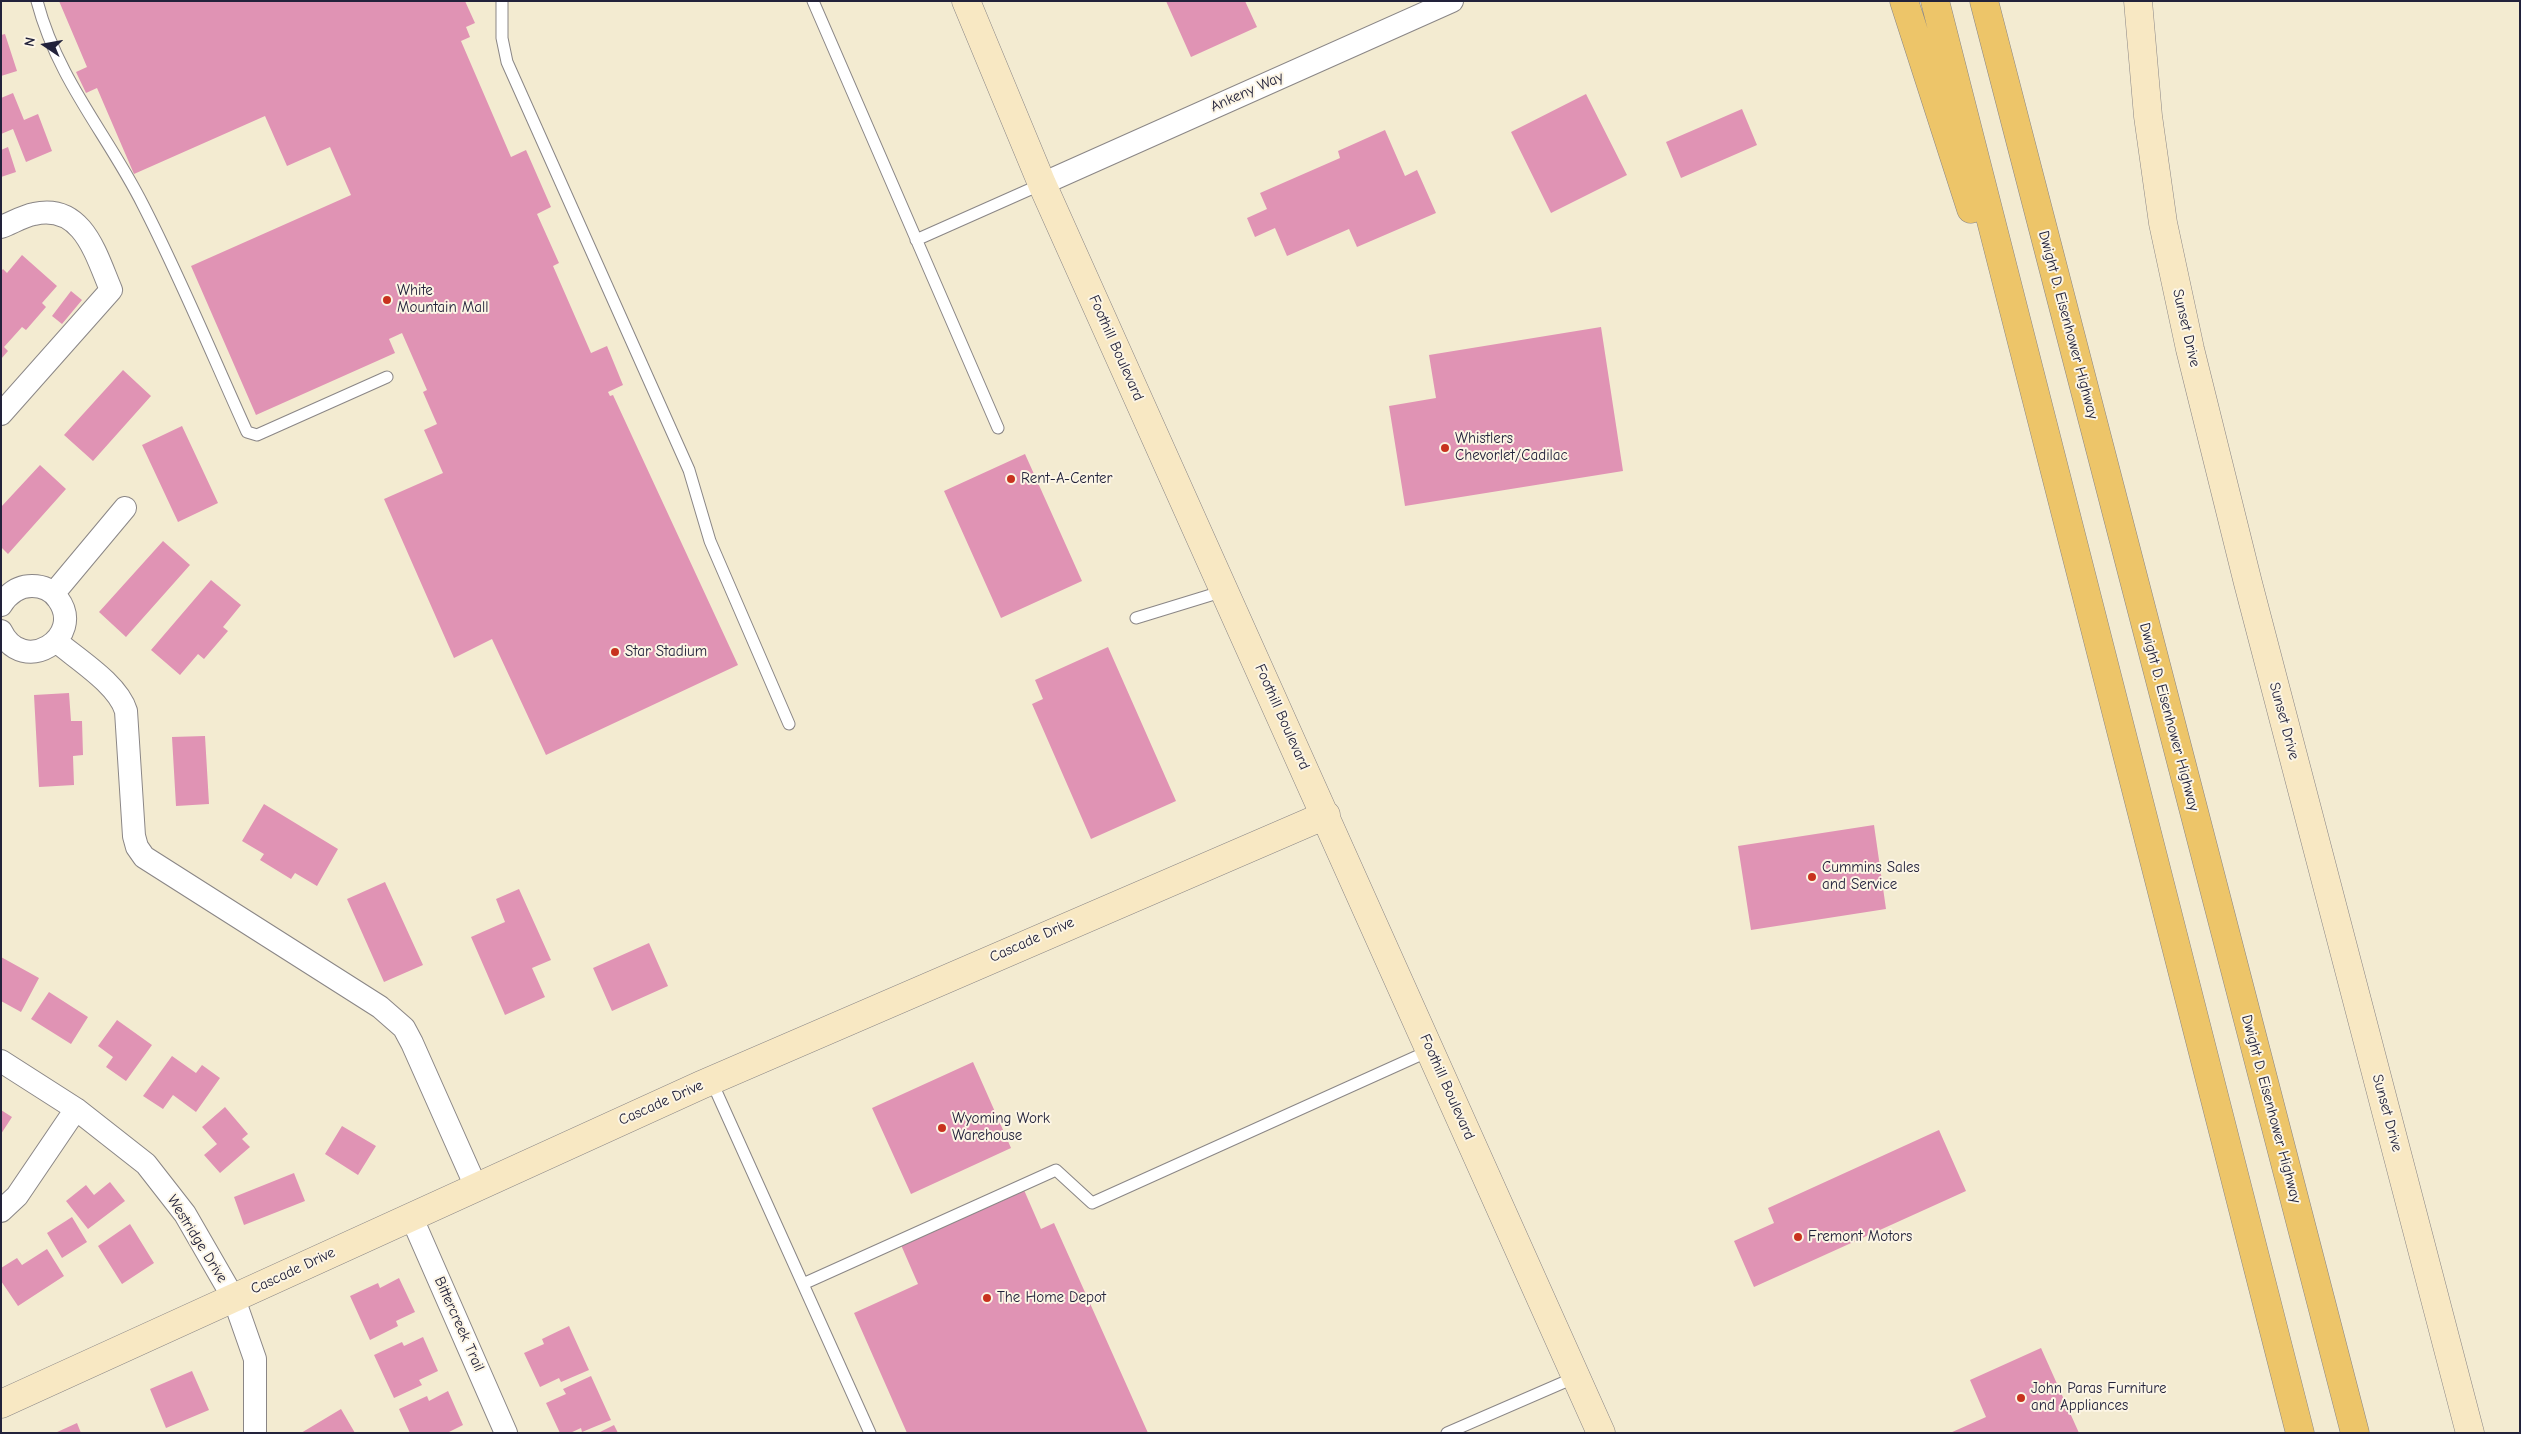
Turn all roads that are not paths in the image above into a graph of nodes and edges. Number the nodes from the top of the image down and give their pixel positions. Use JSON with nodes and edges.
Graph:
{"nodes":[{"id":1,"x":37,"y":1,"type":"edge"},
{"id":2,"x":502,"y":1,"type":"edge"},
{"id":3,"x":813,"y":1,"type":"edge"},
{"id":4,"x":966,"y":1,"type":"edge"},
{"id":5,"x":1452,"y":1,"type":"edge"},
{"id":6,"x":1904,"y":1,"type":"edge"},
{"id":7,"x":1935,"y":1,"type":"edge"},
{"id":8,"x":1984,"y":1,"type":"edge"},
{"id":9,"x":1995,"y":1,"type":"edge"},
{"id":10,"x":2138,"y":1,"type":"edge"},
{"id":11,"x":1042,"y":184,"type":"junction"},
{"id":12,"x":1,"y":227,"type":"edge"},
{"id":13,"x":916,"y":240,"type":"junction"},
{"id":14,"x":2056,"y":279,"type":"junction"},
{"id":15,"x":387,"y":377,"type":"dead end"},
{"id":16,"x":1,"y":414,"type":"edge"},
{"id":17,"x":998,"y":428,"type":"dead end"},
{"id":18,"x":2058,"y":480,"type":"junction"},
{"id":19,"x":124,"y":508,"type":"dead end"},
{"id":20,"x":1226,"y":590,"type":"junction"},
{"id":21,"x":54,"y":593,"type":"junction"},
{"id":22,"x":3,"y":599,"type":"edge"},
{"id":23,"x":1136,"y":618,"type":"dead end"},
{"id":24,"x":3,"y":640,"type":"edge"},
{"id":25,"x":56,"y":641,"type":"junction"},
{"id":26,"x":789,"y":724,"type":"dead end"},
{"id":27,"x":1326,"y":815,"type":"junction"},
{"id":28,"x":1431,"y":1050,"type":"junction"},
{"id":29,"x":1,"y":1061,"type":"edge"},
{"id":30,"x":711,"y":1080,"type":"junction"},
{"id":31,"x":76,"y":1109,"type":"junction"},
{"id":32,"x":476,"y":1187,"type":"junction"},
{"id":33,"x":1,"y":1211,"type":"edge"},
{"id":34,"x":411,"y":1216,"type":"junction"},
{"id":35,"x":803,"y":1284,"type":"junction"},
{"id":36,"x":234,"y":1299,"type":"junction"},
{"id":37,"x":1576,"y":1377,"type":"junction"},
{"id":38,"x":1,"y":1404,"type":"edge"},
{"id":39,"x":255,"y":1433,"type":"edge"},
{"id":40,"x":506,"y":1433,"type":"edge"},
{"id":41,"x":870,"y":1433,"type":"edge"},
{"id":42,"x":1447,"y":1433,"type":"edge"},
{"id":43,"x":1601,"y":1433,"type":"edge"},
{"id":44,"x":2300,"y":1433,"type":"edge"},
{"id":45,"x":2355,"y":1433,"type":"edge"},
{"id":46,"x":2470,"y":1433,"type":"edge"}],
"edges":[{"from":1,"to":15,"type":"lane"},
{"from":2,"to":26,"type":"lane"},
{"from":3,"to":13,"type":"lane"},
{"from":4,"to":11,"type":"street","name":"Foothill Boulevard"},
{"from":5,"to":11,"type":"street","name":"Ankeny Way"},
{"from":6,"to":18,"type":"highway"},
{"from":7,"to":18,"type":"highway"},
{"from":8,"to":14,"type":"highway","name":"Dwight D. Eisenhower Highway"},
{"from":9,"to":14,"type":"highway"},
{"from":10,"to":46,"type":"street","name":"Sunset Drive"},
{"from":11,"to":13,"type":"lane"},
{"from":11,"to":20,"type":"street","name":"Foothill Boulevard"},
{"from":12,"to":16,"type":"street"},
{"from":13,"to":17,"type":"lane"},
{"from":14,"to":45,"type":"highway","name":"Dwight D. Eisenhower Highway"},
{"from":18,"to":44,"type":"highway"},
{"from":19,"to":21,"type":"street"},
{"from":20,"to":23,"type":"lane"},
{"from":20,"to":27,"type":"street","name":"Foothill Boulevard"},
{"from":21,"to":22,"type":"street"},
{"from":21,"to":25,"type":"street"},
{"from":24,"to":25,"type":"street"},
{"from":25,"to":32,"type":"street"},
{"from":27,"to":28,"type":"street","name":"Foothill Boulevard"},
{"from":27,"to":30,"type":"street","name":"Cascade Drive"},
{"from":28,"to":35,"type":"lane"},
{"from":28,"to":37,"type":"street","name":"Foothill Boulevard"},
{"from":29,"to":31,"type":"street","name":"Westridge Drive"},
{"from":30,"to":32,"type":"street","name":"Cascade Drive"},
{"from":30,"to":35,"type":"lane"},
{"from":31,"to":33,"type":"street"},
{"from":31,"to":36,"type":"street","name":"Westridge Drive"},
{"from":32,"to":34,"type":"street","name":"Cascade Drive"},
{"from":34,"to":36,"type":"street","name":"Cascade Drive"},
{"from":34,"to":40,"type":"street","name":"Bittercreek Trail"},
{"from":35,"to":41,"type":"lane"},
{"from":36,"to":38,"type":"street","name":"Cascade Drive"},
{"from":36,"to":39,"type":"street","name":"Westridge Drive"},
{"from":37,"to":42,"type":"lane"},
{"from":37,"to":43,"type":"street","name":"Foothill Boulevard"}]}
